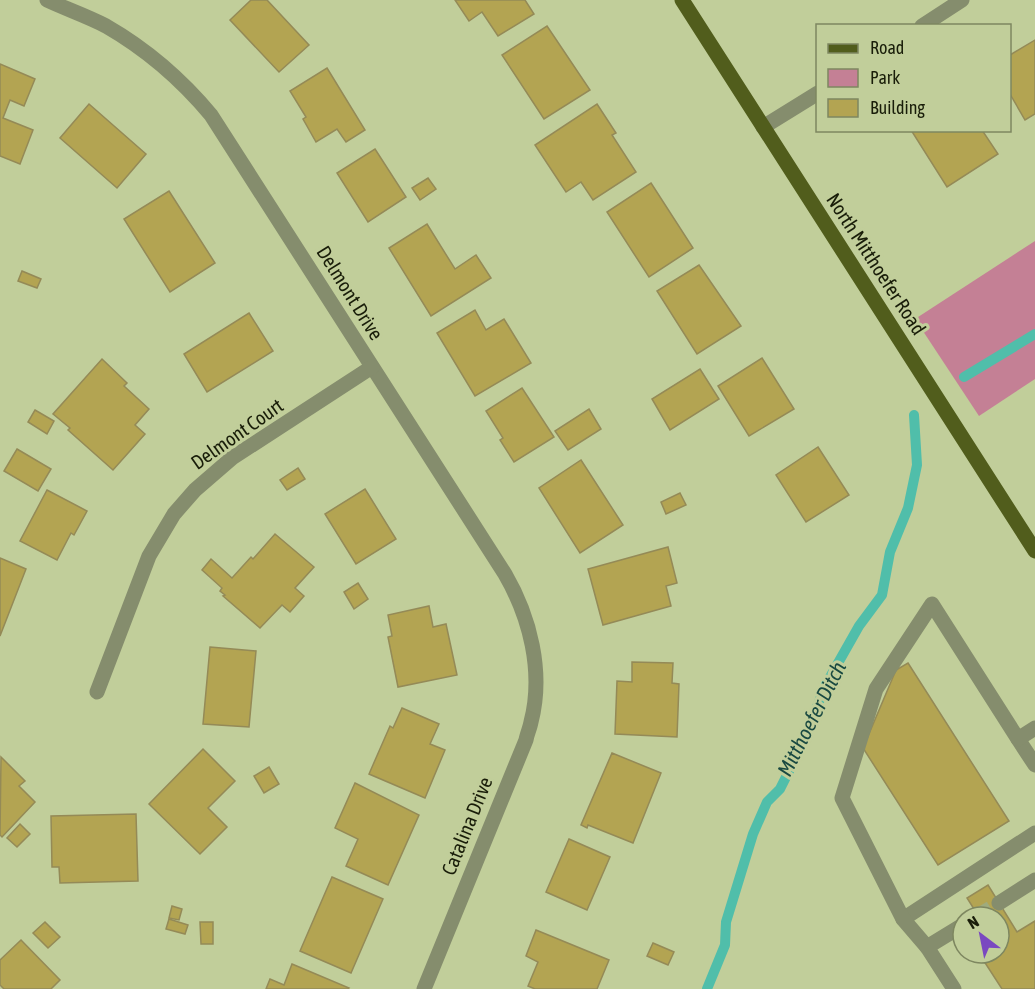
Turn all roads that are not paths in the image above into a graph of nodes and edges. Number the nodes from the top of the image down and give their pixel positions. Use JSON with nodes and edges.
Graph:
{"nodes":[{"id":1,"x":47,"y":0,"type":"edge"},
{"id":2,"x":682,"y":0,"type":"edge"},
{"id":3,"x":962,"y":0,"type":"edge"},
{"id":4,"x":925,"y":24,"type":"edge"},
{"id":5,"x":816,"y":94,"type":"edge"},
{"id":6,"x":763,"y":127,"type":"junction"},
{"id":7,"x":372,"y":367,"type":"junction"},
{"id":8,"x":1035,"y":551,"type":"edge"},
{"id":9,"x":536,"y":676,"type":"joint"},
{"id":10,"x":97,"y":692,"type":"dead end"},
{"id":11,"x":1035,"y":728,"type":"edge"},
{"id":12,"x":1018,"y":739,"type":"junction"},
{"id":13,"x":1035,"y":765,"type":"edge"},
{"id":14,"x":1035,"y":833,"type":"edge"},
{"id":15,"x":1035,"y":880,"type":"edge"},
{"id":16,"x":999,"y":903,"type":"tunnel mouth"},
{"id":17,"x":903,"y":919,"type":"junction"},
{"id":18,"x":951,"y":932,"type":"edge"},
{"id":19,"x":927,"y":947,"type":"junction"},
{"id":20,"x":424,"y":989,"type":"edge"},
{"id":21,"x":954,"y":989,"type":"edge"}],
"edges":[{"from":1,"to":7,"type":"street","name":"Delmont Drive"},
{"from":2,"to":6,"type":"main road","name":"North Mitthoefer Road"},
{"from":3,"to":4,"type":"street"},
{"from":5,"to":6,"type":"street"},
{"from":6,"to":8,"type":"main road","name":"North Mitthoefer Road"},
{"from":7,"to":9,"type":"street","name":"Delmont Drive"},
{"from":7,"to":10,"type":"street","name":"Delmont Court"},
{"from":9,"to":20,"type":"street","name":"Catalina Drive"},
{"from":11,"to":12,"type":"street"},
{"from":12,"to":13,"type":"street"},
{"from":12,"to":17,"type":"street"},
{"from":14,"to":17,"type":"street"},
{"from":15,"to":16,"type":"street"},
{"from":17,"to":19,"type":"street"},
{"from":18,"to":19,"type":"street"},
{"from":19,"to":21,"type":"street"}]}
